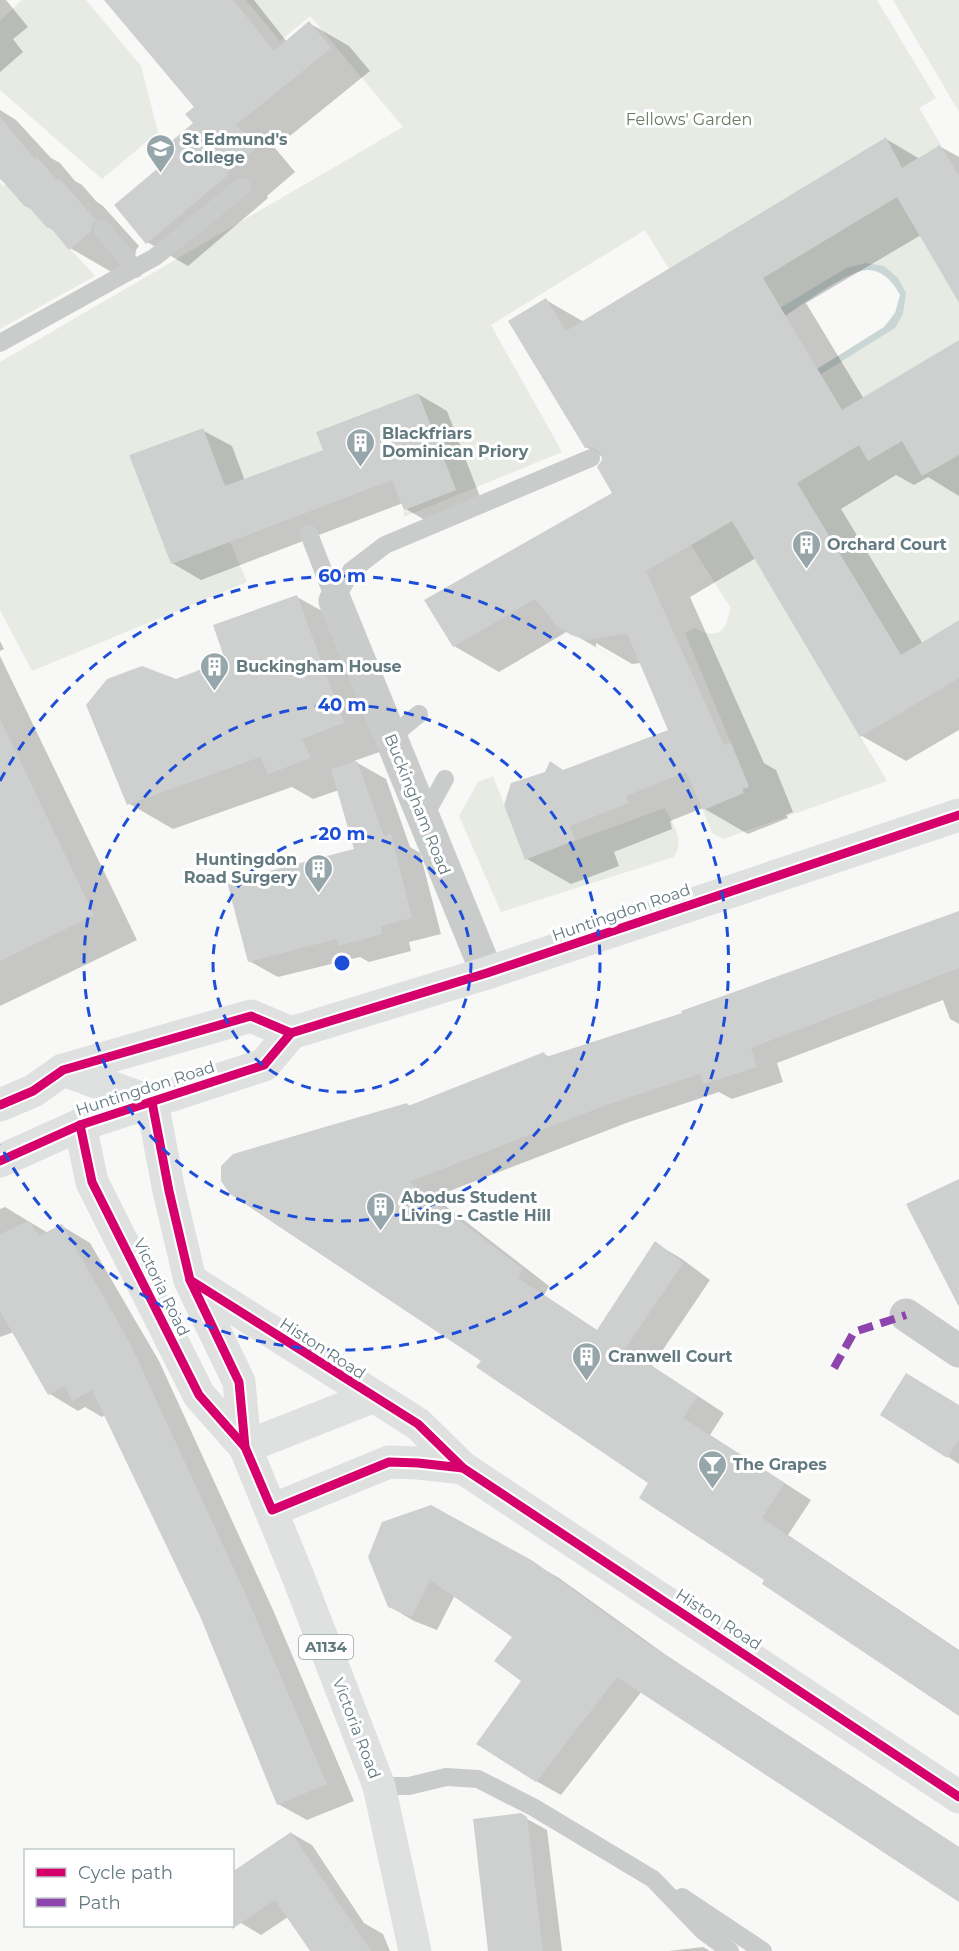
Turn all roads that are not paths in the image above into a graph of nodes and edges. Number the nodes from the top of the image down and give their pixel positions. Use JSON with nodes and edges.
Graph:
{"nodes":[{"id":1,"x":242,"y":187,"type":"dead end"},
{"id":2,"x":102,"y":229,"type":"dead end"},
{"id":3,"x":135,"y":269,"type":"junction"},
{"id":4,"x":0,"y":343,"type":"edge"},
{"id":5,"x":591,"y":458,"type":"dead end"},
{"id":6,"x":309,"y":534,"type":"dead end"},
{"id":7,"x":335,"y":601,"type":"junction"},
{"id":8,"x":419,"y":714,"type":"dead end"},
{"id":9,"x":391,"y":737,"type":"junction"},
{"id":10,"x":445,"y":779,"type":"dead end"},
{"id":11,"x":959,"y":815,"type":"edge"},
{"id":12,"x":424,"y":817,"type":"junction"},
{"id":13,"x":487,"y":973,"type":"junction"},
{"id":14,"x":291,"y":1033,"type":"junction"},
{"id":15,"x":127,"y":1052,"type":"junction"},
{"id":16,"x":63,"y":1070,"type":"junction"},
{"id":17,"x":106,"y":1085,"type":"junction"},
{"id":18,"x":152,"y":1102,"type":"junction"},
{"id":19,"x":0,"y":1105,"type":"edge"},
{"id":20,"x":80,"y":1125,"type":"junction"},
{"id":21,"x":0,"y":1161,"type":"edge"},
{"id":22,"x":189,"y":1280,"type":"junction"},
{"id":23,"x":906,"y":1315,"type":"dead end"},
{"id":24,"x":959,"y":1351,"type":"edge"},
{"id":25,"x":372,"y":1397,"type":"junction"},
{"id":26,"x":245,"y":1447,"type":"junction"},
{"id":27,"x":463,"y":1468,"type":"junction"},
{"id":28,"x":272,"y":1510,"type":"junction"},
{"id":29,"x":379,"y":1786,"type":"junction"},
{"id":30,"x":959,"y":1797,"type":"edge"},
{"id":31,"x":653,"y":1879,"type":"junction"},
{"id":32,"x":415,"y":1951,"type":"edge"},
{"id":33,"x":730,"y":1951,"type":"edge"},
{"id":34,"x":763,"y":1951,"type":"edge"}],
"edges":[{"from":1,"to":3,"type":"lane"},
{"from":2,"to":3,"type":"lane"},
{"from":3,"to":4,"type":"lane"},
{"from":5,"to":7,"type":"lane"},
{"from":6,"to":7,"type":"lane"},
{"from":7,"to":9,"type":"street","name":"Buckingham Road"},
{"from":8,"to":9,"type":"lane"},
{"from":9,"to":12,"type":"street","name":"Buckingham Road"},
{"from":10,"to":12,"type":"lane"},
{"from":11,"to":13,"type":"main road","name":"Huntingdon Road"},
{"from":12,"to":13,"type":"street","name":"Buckingham Road"},
{"from":13,"to":14,"type":"main road","name":"Huntingdon Road"},
{"from":14,"to":15,"type":"main road"},
{"from":14,"to":18,"type":"main road","name":"Huntingdon Road"},
{"from":15,"to":16,"type":"main road"},
{"from":15,"to":17,"type":"main road"},
{"from":16,"to":17,"type":"main road"},
{"from":16,"to":19,"type":"main road"},
{"from":17,"to":18,"type":"main road"},
{"from":17,"to":20,"type":"main road"},
{"from":18,"to":20,"type":"main road","name":"Huntingdon Road"},
{"from":18,"to":22,"type":"main road","name":"Victoria Road","number":"A1134"},
{"from":20,"to":21,"type":"main road","name":"Huntingdon Road"},
{"from":20,"to":26,"type":"main road","name":"Victoria Road","number":"A1134"},
{"from":22,"to":25,"type":"main road","name":"Histon Road"},
{"from":22,"to":26,"type":"main road","name":"Victoria Road","number":"A1134"},
{"from":23,"to":24,"type":"street"},
{"from":25,"to":26,"type":"main road"},
{"from":25,"to":27,"type":"main road","name":"Histon Road"},
{"from":26,"to":28,"type":"main road","name":"Victoria Road","number":"A1134"},
{"from":27,"to":28,"type":"main road","name":"Histon Road"},
{"from":27,"to":30,"type":"main road","name":"Histon Road"},
{"from":28,"to":29,"type":"main road","name":"Victoria Road","number":"A1134"},
{"from":29,"to":31,"type":"lane"},
{"from":29,"to":32,"type":"main road","name":"Victoria Road","number":"A1134"},
{"from":31,"to":33,"type":"lane"},
{"from":31,"to":34,"type":"lane"}]}
